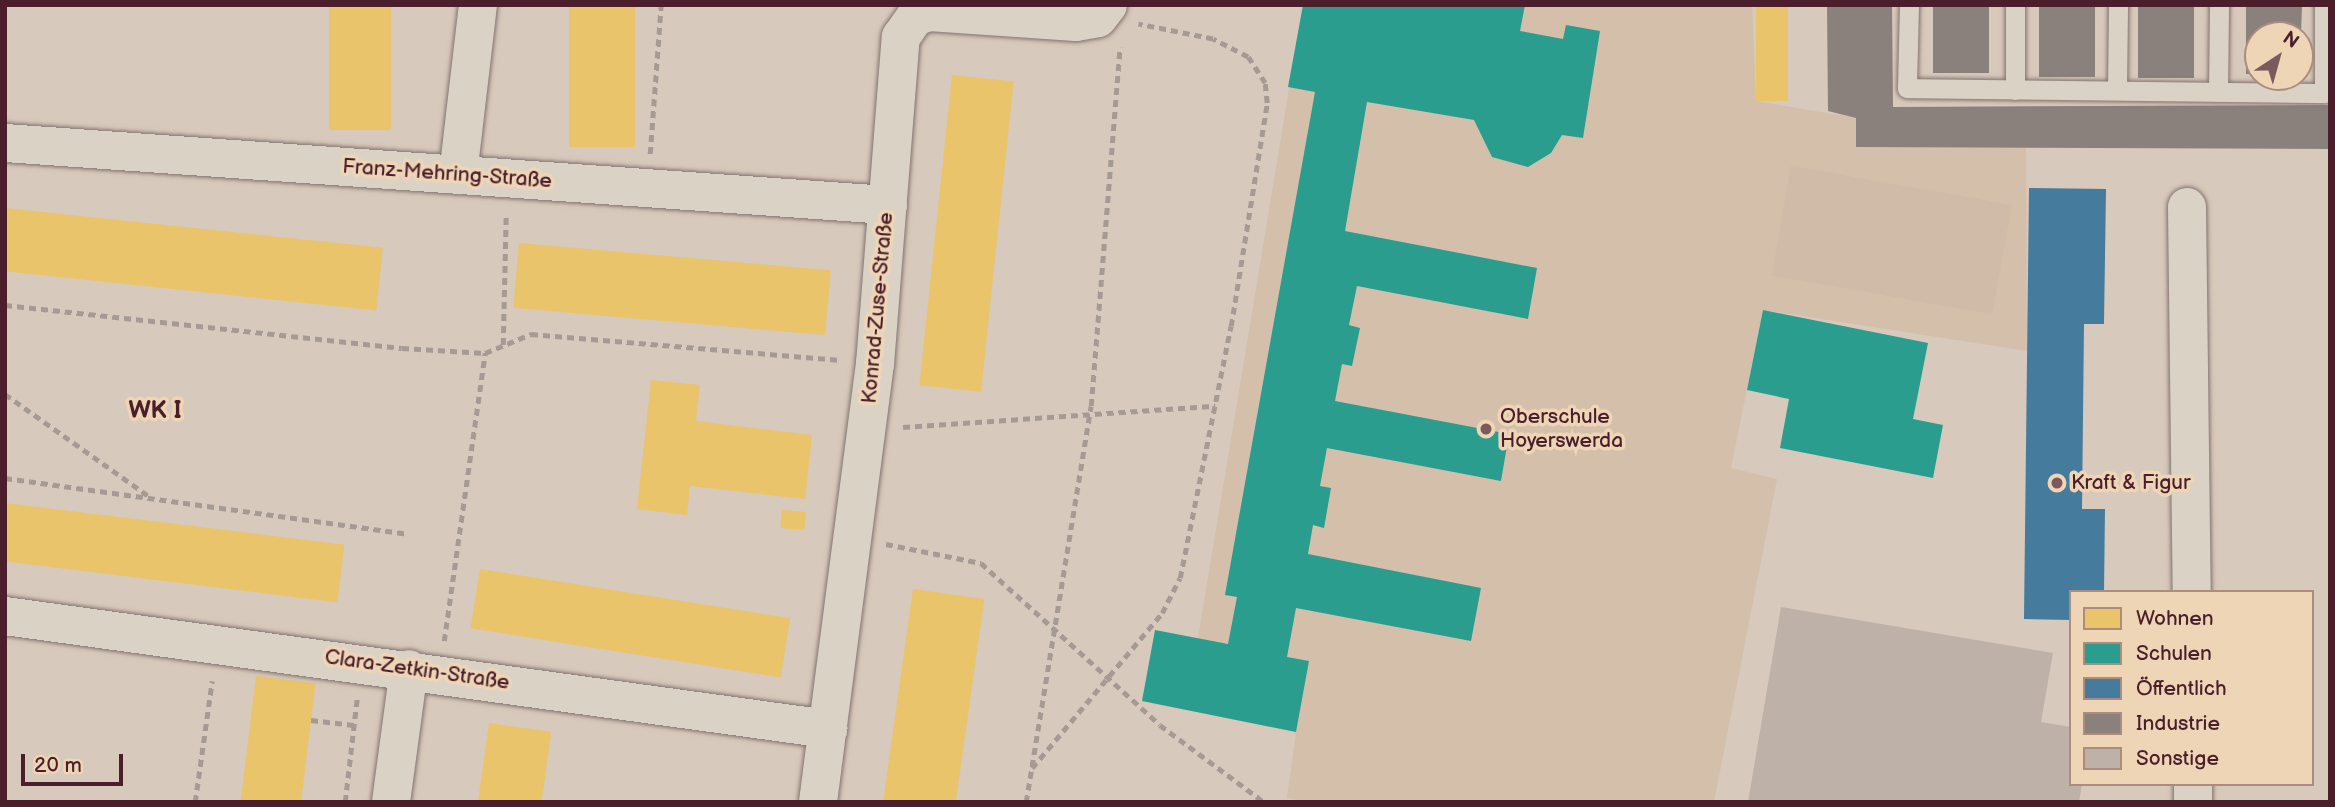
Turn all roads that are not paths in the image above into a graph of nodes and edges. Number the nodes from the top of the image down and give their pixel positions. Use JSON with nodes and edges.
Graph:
{"nodes":[{"id":1,"x":478,"y":5,"type":"edge"},
{"id":2,"x":1909,"y":5,"type":"edge"},
{"id":3,"x":2015,"y":5,"type":"edge"},
{"id":4,"x":2119,"y":5,"type":"edge"},
{"id":5,"x":2219,"y":5,"type":"edge"},
{"id":6,"x":2324,"y":5,"type":"edge"},
{"id":7,"x":1109,"y":15,"type":"edge"},
{"id":8,"x":2015,"y":90,"type":"junction"},
{"id":9,"x":2117,"y":90,"type":"junction"},
{"id":10,"x":2218,"y":92,"type":"junction"},
{"id":11,"x":5,"y":143,"type":"edge"},
{"id":12,"x":475,"y":176,"type":"junction"},
{"id":13,"x":888,"y":205,"type":"junction"},
{"id":14,"x":2187,"y":207,"type":"dead end"},
{"id":15,"x":2192,"y":590,"type":"edge"},
{"id":16,"x":5,"y":616,"type":"edge"},
{"id":17,"x":424,"y":671,"type":"junction"},
{"id":18,"x":828,"y":729,"type":"junction"},
{"id":19,"x":391,"y":802,"type":"edge"},
{"id":20,"x":818,"y":802,"type":"edge"}],
"edges":[{"from":1,"to":12,"type":"street"},
{"from":2,"to":8,"type":"lane"},
{"from":3,"to":8,"type":"lane"},
{"from":4,"to":9,"type":"lane"},
{"from":5,"to":10,"type":"lane"},
{"from":6,"to":10,"type":"lane"},
{"from":7,"to":13,"type":"street","name":"Konrad-Zuse-Straße"},
{"from":8,"to":9,"type":"lane"},
{"from":9,"to":10,"type":"lane"},
{"from":11,"to":12,"type":"street","name":"Franz-Mehring-Straße"},
{"from":12,"to":13,"type":"street","name":"Franz-Mehring-Straße"},
{"from":13,"to":18,"type":"street","name":"Konrad-Zuse-Straße"},
{"from":14,"to":15,"type":"street"},
{"from":16,"to":17,"type":"street","name":"Clara-Zetkin-Straße"},
{"from":17,"to":18,"type":"street","name":"Clara-Zetkin-Straße"},
{"from":17,"to":19,"type":"street"},
{"from":18,"to":20,"type":"street","name":"Konrad-Zuse-Straße"}]}
